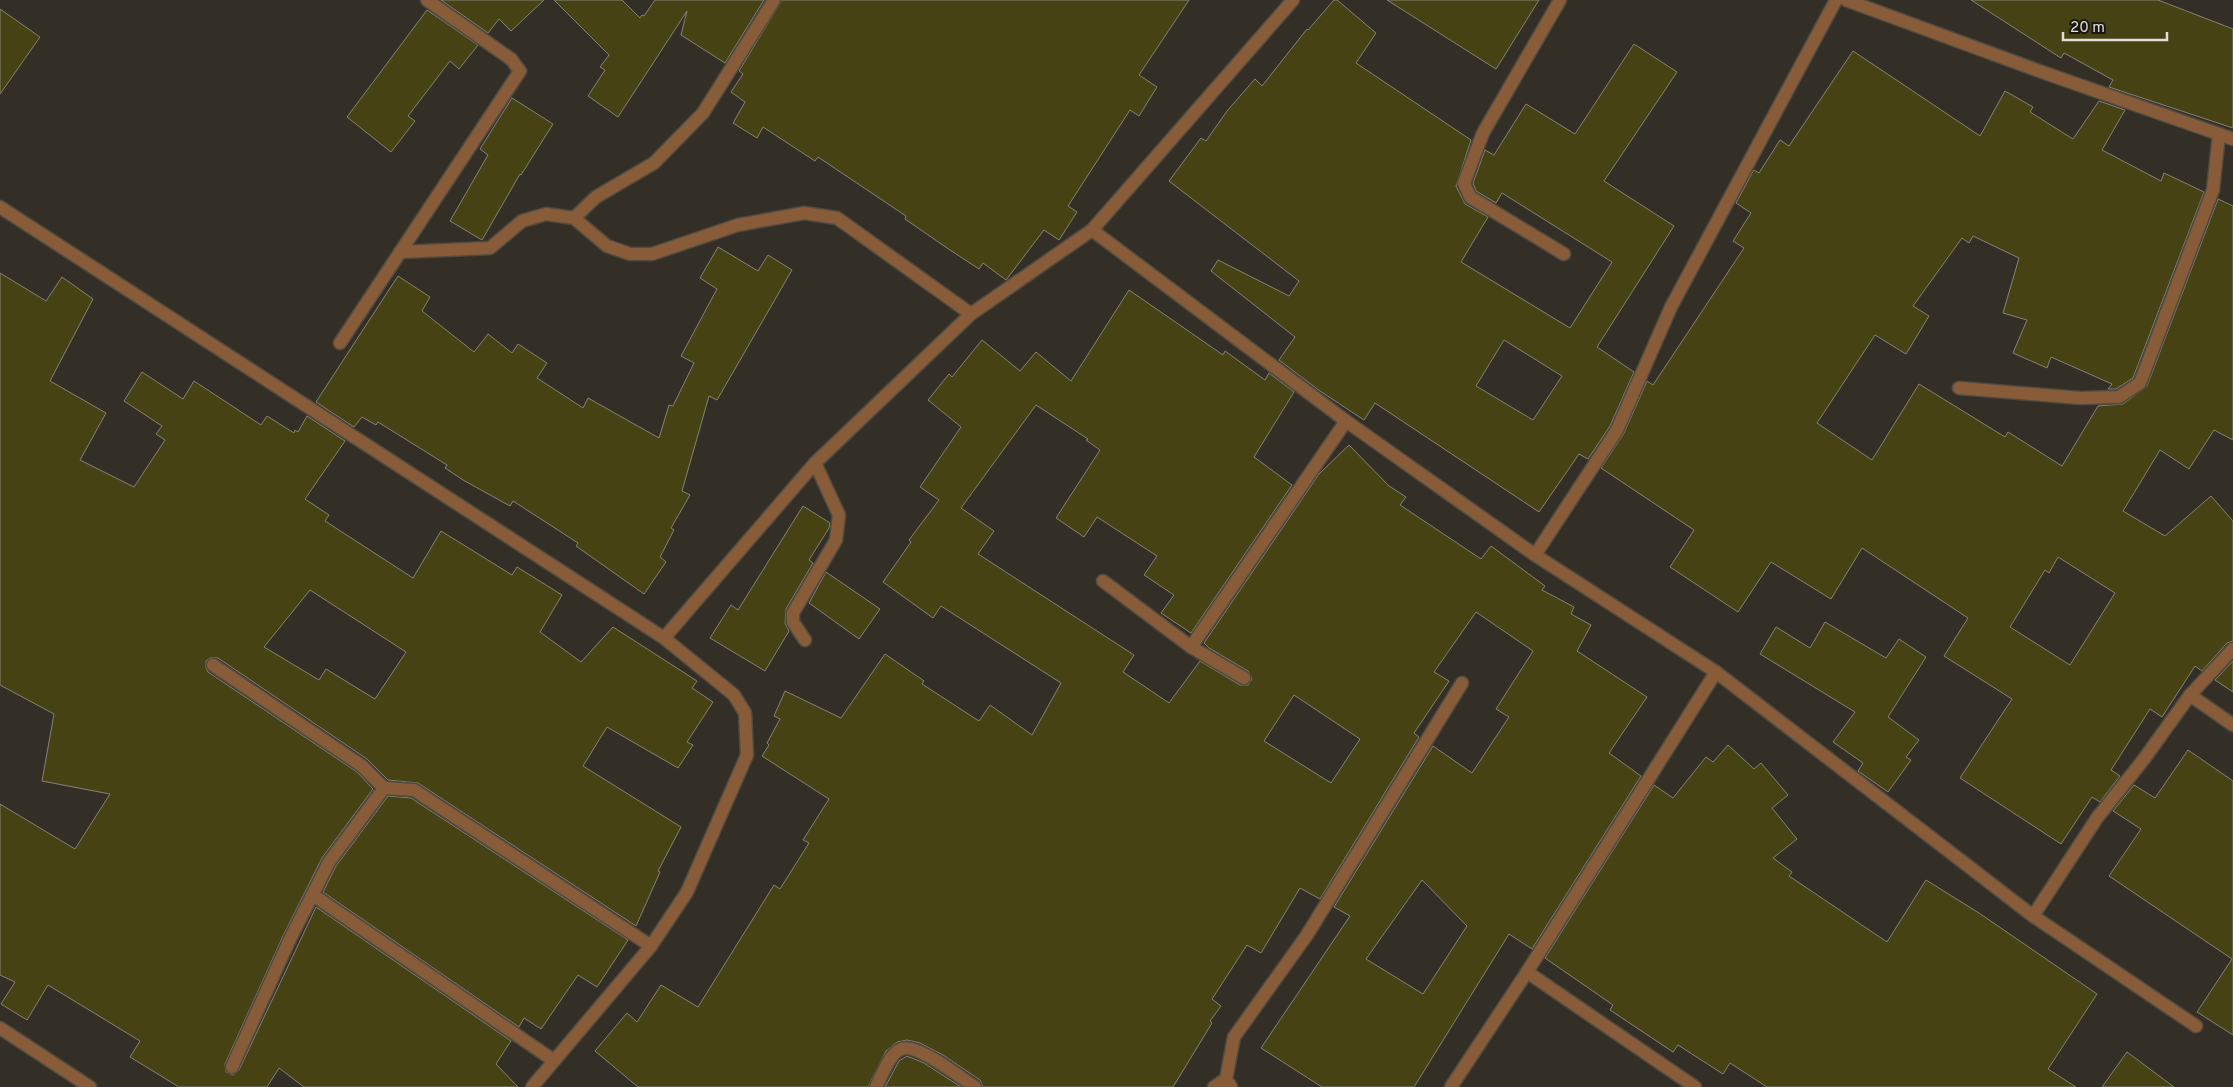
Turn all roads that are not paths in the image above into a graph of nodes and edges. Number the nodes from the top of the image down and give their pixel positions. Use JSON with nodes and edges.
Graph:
{"nodes":[{"id":1,"x":427,"y":0,"type":"edge"},
{"id":2,"x":774,"y":0,"type":"edge"},
{"id":3,"x":1293,"y":0,"type":"edge"},
{"id":4,"x":1560,"y":0,"type":"edge"},
{"id":5,"x":1836,"y":0,"type":"edge"},
{"id":6,"x":1846,"y":0,"type":"edge"},
{"id":7,"x":2219,"y":134,"type":"junction"},
{"id":8,"x":2233,"y":139,"type":"edge"},
{"id":9,"x":1,"y":209,"type":"edge"},
{"id":10,"x":574,"y":218,"type":"junction"},
{"id":11,"x":1092,"y":230,"type":"junction"},
{"id":12,"x":400,"y":252,"type":"junction"},
{"id":13,"x":1564,"y":254,"type":"dead end"},
{"id":14,"x":971,"y":314,"type":"junction"},
{"id":15,"x":340,"y":343,"type":"dead end"},
{"id":16,"x":1960,"y":388,"type":"dead end"},
{"id":17,"x":1346,"y":421,"type":"junction"},
{"id":18,"x":814,"y":463,"type":"junction"},
{"id":19,"x":1535,"y":554,"type":"junction"},
{"id":20,"x":1103,"y":581,"type":"dead end"},
{"id":21,"x":664,"y":638,"type":"junction"},
{"id":22,"x":806,"y":640,"type":"dead end"},
{"id":23,"x":1191,"y":647,"type":"junction"},
{"id":24,"x":2233,"y":649,"type":"edge"},
{"id":25,"x":213,"y":665,"type":"dead end"},
{"id":26,"x":1716,"y":672,"type":"junction"},
{"id":27,"x":1244,"y":678,"type":"dead end"},
{"id":28,"x":1462,"y":683,"type":"dead end"},
{"id":29,"x":2190,"y":695,"type":"junction"},
{"id":30,"x":2233,"y":725,"type":"edge"},
{"id":31,"x":384,"y":788,"type":"junction"},
{"id":32,"x":313,"y":895,"type":"junction"},
{"id":33,"x":2033,"y":916,"type":"junction"},
{"id":34,"x":651,"y":946,"type":"junction"},
{"id":35,"x":1527,"y":972,"type":"junction"},
{"id":36,"x":2196,"y":1026,"type":"dead end"},
{"id":37,"x":0,"y":1028,"type":"edge"},
{"id":38,"x":553,"y":1060,"type":"junction"},
{"id":39,"x":232,"y":1067,"type":"dead end"},
{"id":40,"x":1229,"y":1083,"type":"edge"},
{"id":41,"x":90,"y":1087,"type":"edge"},
{"id":42,"x":532,"y":1087,"type":"edge"},
{"id":43,"x":876,"y":1087,"type":"edge"},
{"id":44,"x":975,"y":1087,"type":"edge"},
{"id":45,"x":1214,"y":1087,"type":"edge"},
{"id":46,"x":1451,"y":1087,"type":"edge"},
{"id":47,"x":1695,"y":1087,"type":"edge"}],
"edges":[{"from":1,"to":12,"type":"street"},
{"from":2,"to":10,"type":"street"},
{"from":3,"to":11,"type":"street"},
{"from":4,"to":13,"type":"street"},
{"from":5,"to":19,"type":"street"},
{"from":6,"to":7,"type":"street"},
{"from":7,"to":8,"type":"street"},
{"from":7,"to":16,"type":"street"},
{"from":9,"to":21,"type":"street"},
{"from":10,"to":12,"type":"street"},
{"from":10,"to":14,"type":"street"},
{"from":11,"to":14,"type":"street"},
{"from":11,"to":17,"type":"street"},
{"from":12,"to":15,"type":"street"},
{"from":14,"to":18,"type":"street"},
{"from":17,"to":19,"type":"street"},
{"from":17,"to":23,"type":"street"},
{"from":18,"to":21,"type":"street"},
{"from":18,"to":22,"type":"street"},
{"from":19,"to":26,"type":"street"},
{"from":20,"to":23,"type":"street"},
{"from":21,"to":34,"type":"street"},
{"from":23,"to":27,"type":"street"},
{"from":24,"to":29,"type":"street"},
{"from":25,"to":31,"type":"street"},
{"from":26,"to":33,"type":"street"},
{"from":26,"to":35,"type":"street"},
{"from":28,"to":40,"type":"street"},
{"from":29,"to":30,"type":"street"},
{"from":29,"to":33,"type":"street"},
{"from":31,"to":32,"type":"street"},
{"from":31,"to":34,"type":"street"},
{"from":32,"to":38,"type":"street"},
{"from":32,"to":39,"type":"street"},
{"from":33,"to":36,"type":"street"},
{"from":34,"to":38,"type":"street"},
{"from":35,"to":46,"type":"street"},
{"from":35,"to":47,"type":"street"},
{"from":37,"to":41,"type":"street"},
{"from":38,"to":42,"type":"street"},
{"from":40,"to":45,"type":"street"},
{"from":43,"to":44,"type":"street"}]}
